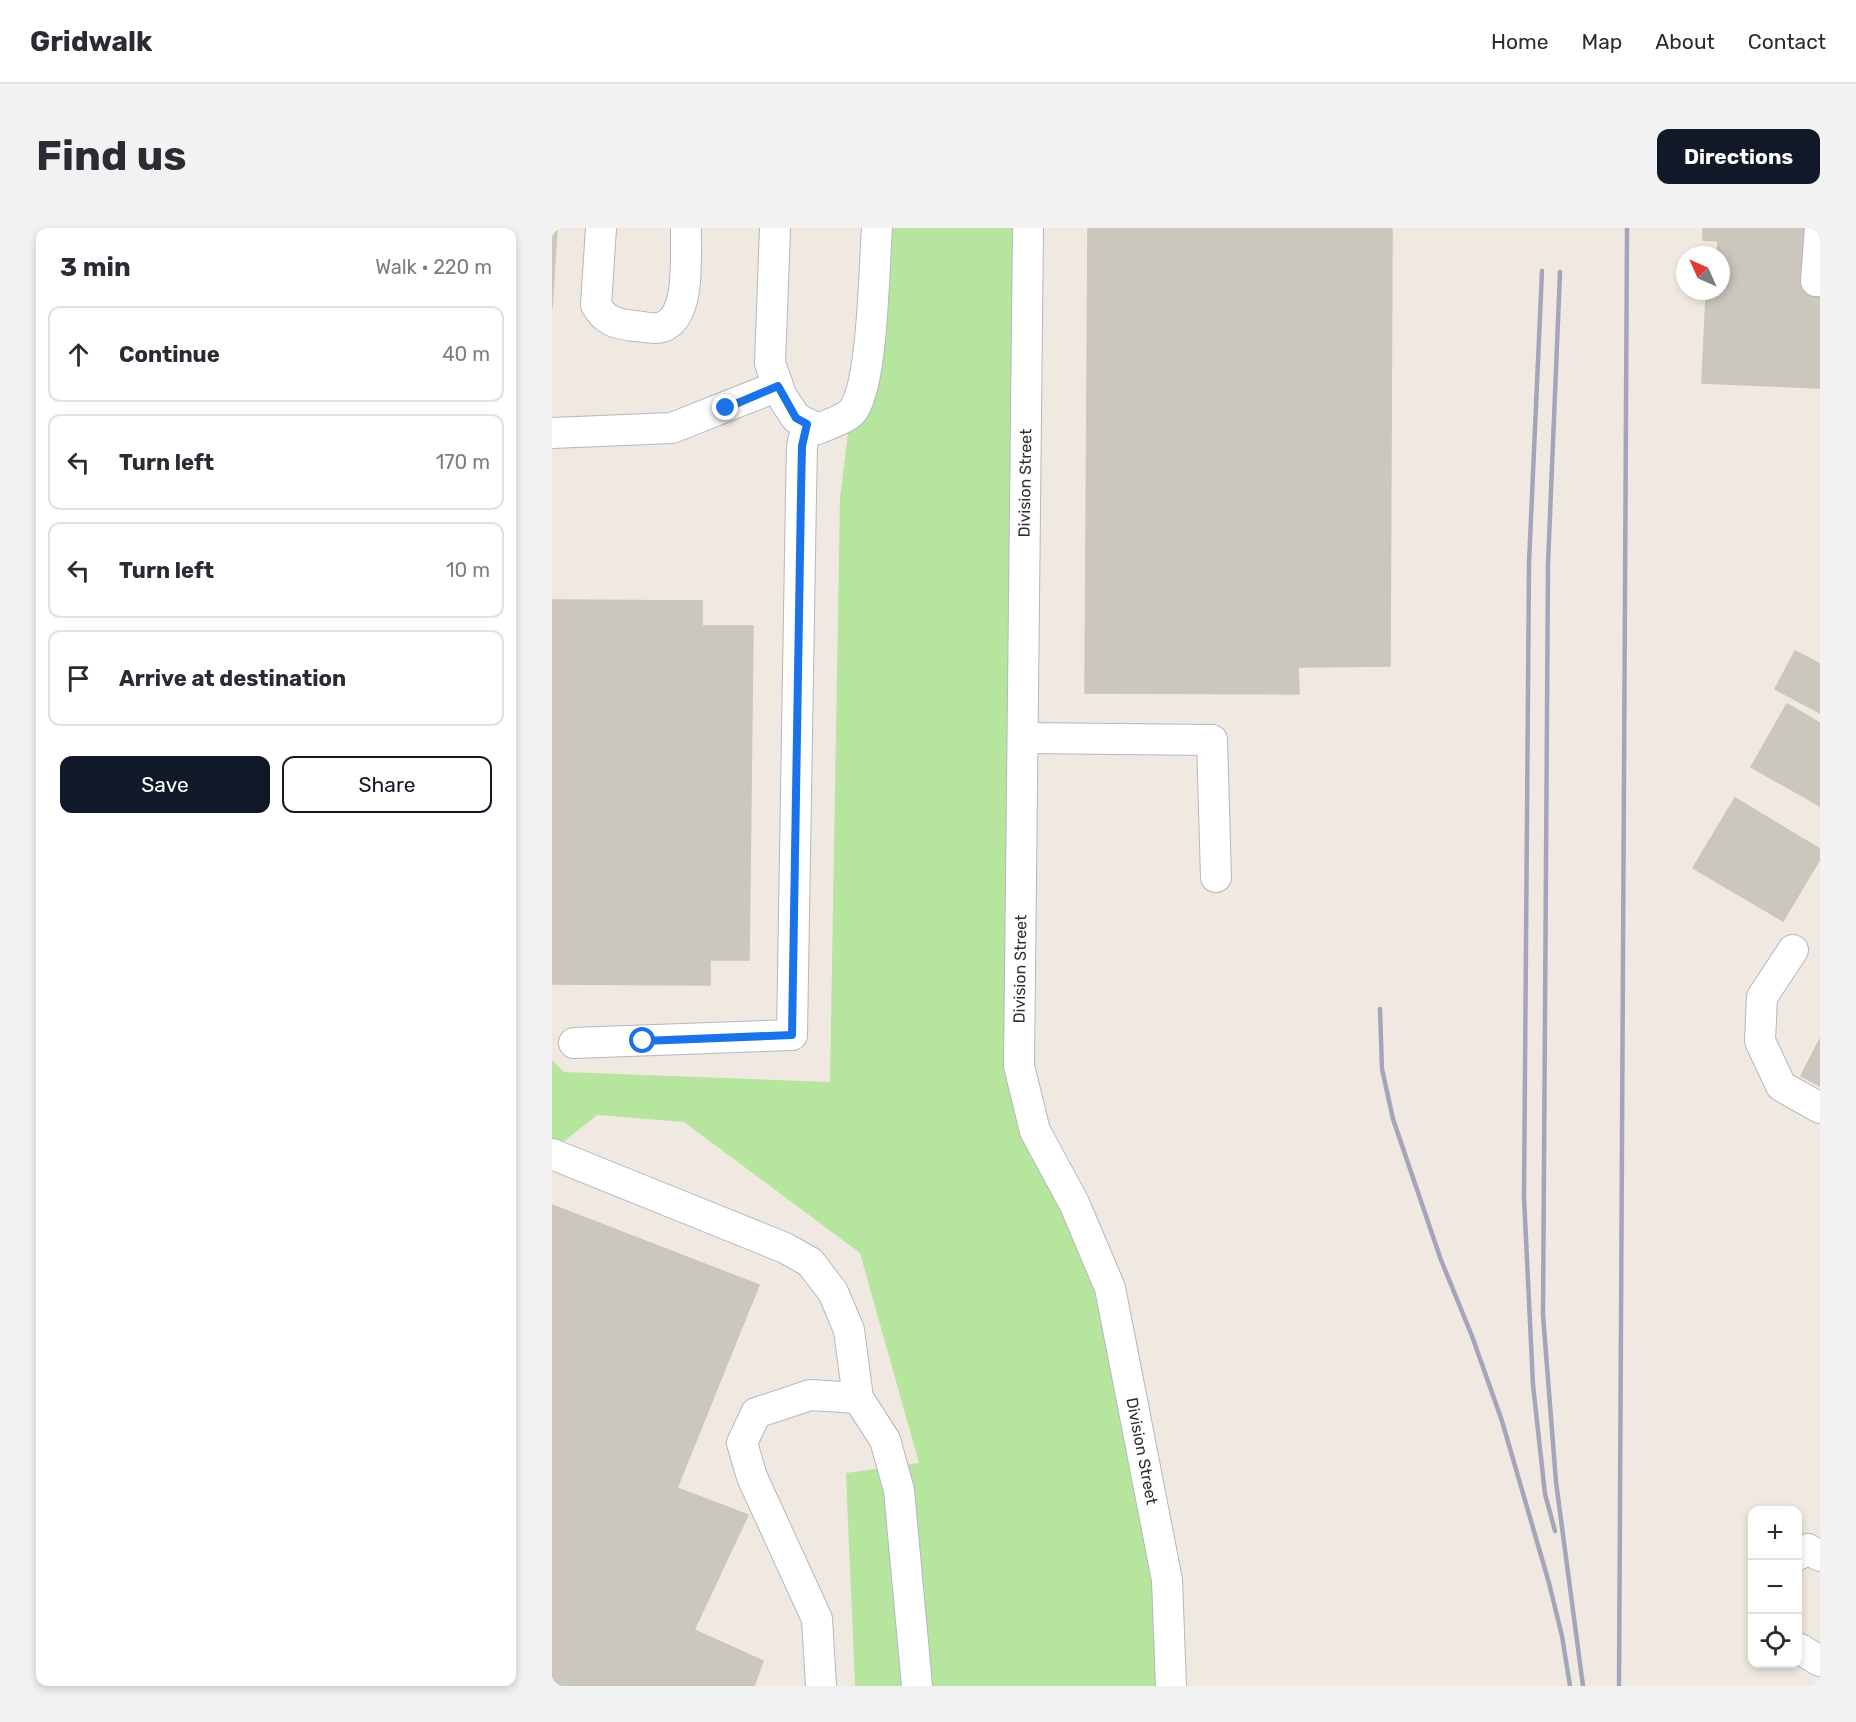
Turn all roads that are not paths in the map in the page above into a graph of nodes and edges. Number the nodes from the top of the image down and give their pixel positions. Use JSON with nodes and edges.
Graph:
{"nodes":[{"id":1,"x":601,"y":228,"type":"edge"},
{"id":2,"x":686,"y":228,"type":"edge"},
{"id":3,"x":775,"y":228,"type":"edge"},
{"id":4,"x":877,"y":228,"type":"edge"},
{"id":5,"x":1028,"y":228,"type":"edge"},
{"id":6,"x":1820,"y":228,"type":"edge"},
{"id":7,"x":1816,"y":280,"type":"dead end"},
{"id":8,"x":778,"y":386,"type":"junction"},
{"id":9,"x":807,"y":424,"type":"junction"},
{"id":10,"x":552,"y":433,"type":"edge"},
{"id":11,"x":1023,"y":738,"type":"junction"},
{"id":12,"x":1216,"y":877,"type":"dead end"},
{"id":13,"x":1793,"y":950,"type":"dead end"},
{"id":14,"x":574,"y":1043,"type":"dead end"},
{"id":15,"x":1820,"y":1108,"type":"edge"},
{"id":16,"x":552,"y":1154,"type":"edge"},
{"id":17,"x":858,"y":1398,"type":"junction"},
{"id":18,"x":1802,"y":1552,"type":"edge"},
{"id":19,"x":1820,"y":1556,"type":"edge"},
{"id":20,"x":1802,"y":1651,"type":"edge"},
{"id":21,"x":1820,"y":1661,"type":"edge"},
{"id":22,"x":821,"y":1686,"type":"edge"},
{"id":23,"x":917,"y":1686,"type":"edge"},
{"id":24,"x":1171,"y":1686,"type":"edge"}],
"edges":[{"from":1,"to":2,"type":"lane"},
{"from":3,"to":8,"type":"lane"},
{"from":4,"to":9,"type":"lane"},
{"from":5,"to":11,"type":"lane","name":"Division Street"},
{"from":6,"to":7,"type":"lane"},
{"from":8,"to":9,"type":"lane"},
{"from":8,"to":10,"type":"lane"},
{"from":9,"to":14,"type":"lane"},
{"from":11,"to":12,"type":"lane"},
{"from":11,"to":24,"type":"lane","name":"Division Street"},
{"from":13,"to":15,"type":"lane"},
{"from":16,"to":17,"type":"lane"},
{"from":17,"to":22,"type":"lane"},
{"from":17,"to":23,"type":"lane"},
{"from":18,"to":19,"type":"lane"},
{"from":20,"to":21,"type":"lane"}]}
